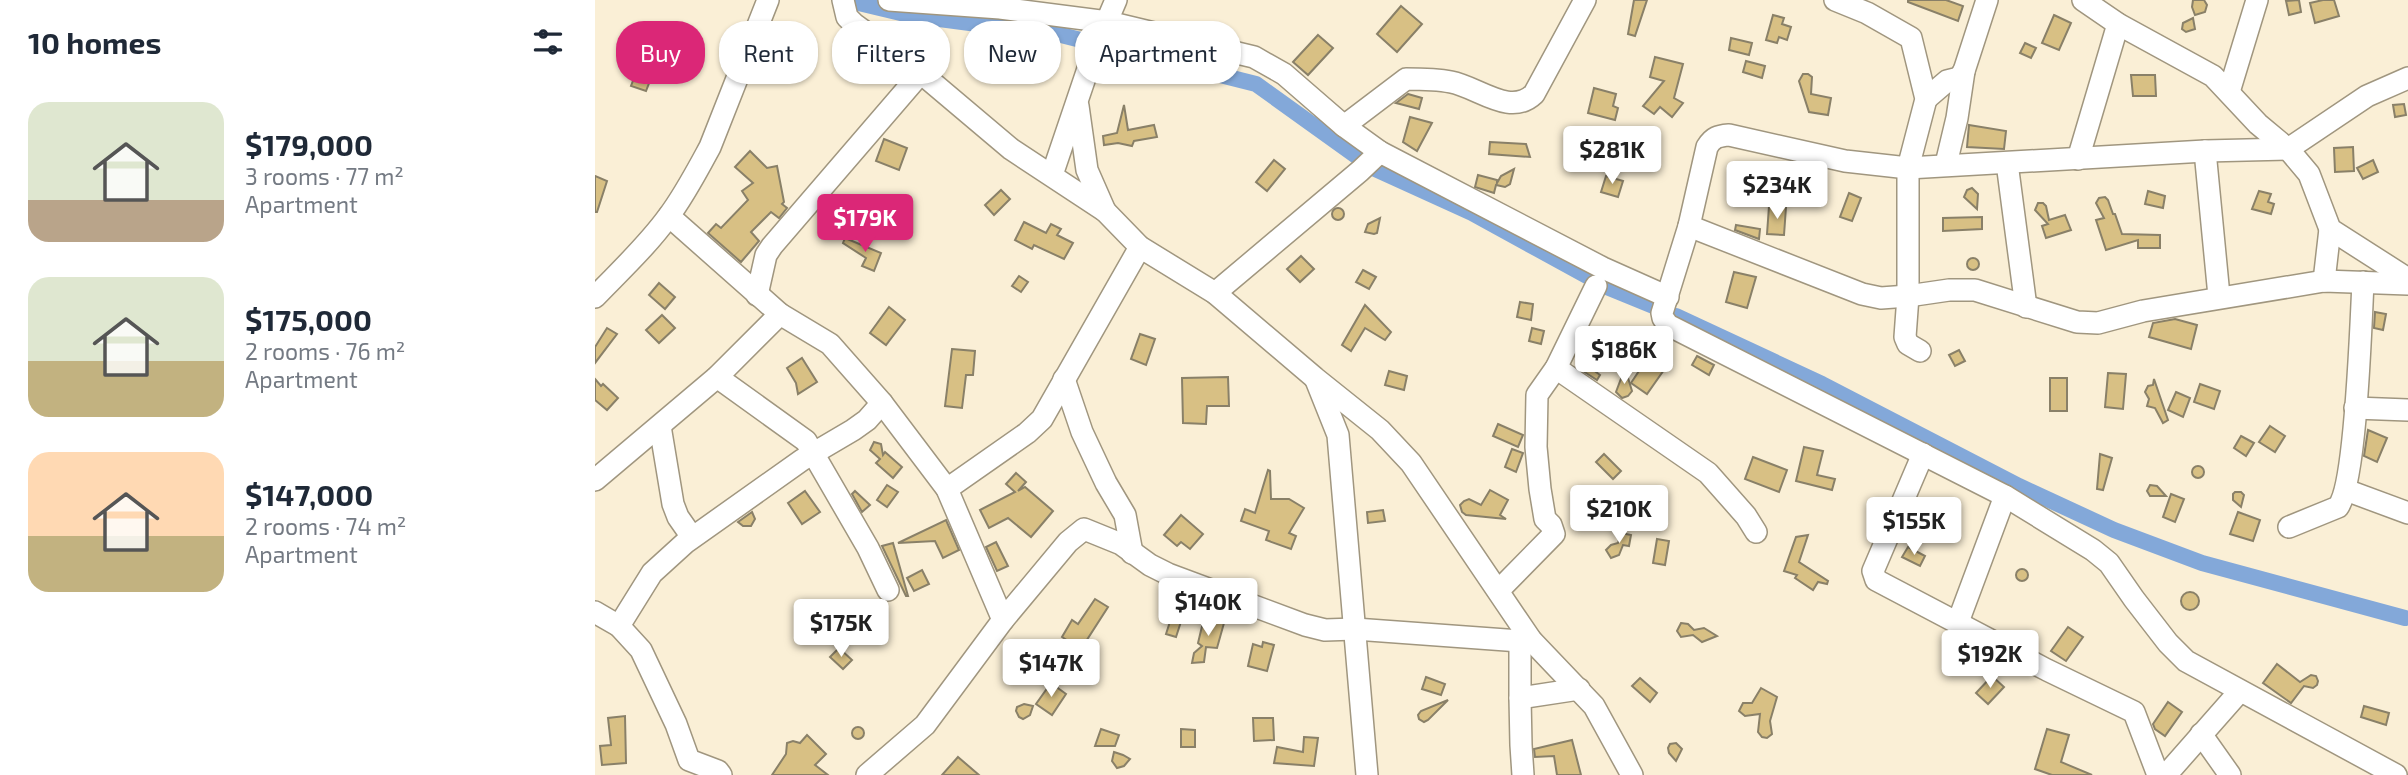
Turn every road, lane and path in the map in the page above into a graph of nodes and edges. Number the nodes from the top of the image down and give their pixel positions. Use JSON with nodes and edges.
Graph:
{"nodes":[{"id":1,"x":768,"y":0,"type":"edge"},
{"id":2,"x":843,"y":0,"type":"edge"},
{"id":3,"x":889,"y":0,"type":"edge"},
{"id":4,"x":1115,"y":0,"type":"edge"},
{"id":5,"x":1585,"y":0,"type":"edge"},
{"id":6,"x":1835,"y":0,"type":"edge"},
{"id":7,"x":1987,"y":0,"type":"edge"},
{"id":8,"x":2083,"y":0,"type":"edge"},
{"id":9,"x":2257,"y":0,"type":"edge"},
{"id":10,"x":851,"y":21,"type":"edge"},
{"id":11,"x":1100,"y":21,"type":"edge"},
{"id":12,"x":1108,"y":21,"type":"edge"},
{"id":13,"x":2118,"y":24,"type":"junction"},
{"id":14,"x":1241,"y":54,"type":"edge"},
{"id":15,"x":1964,"y":71,"type":"junction"},
{"id":16,"x":2408,"y":78,"type":"edge"},
{"id":17,"x":911,"y":84,"type":"edge"},
{"id":18,"x":932,"y":84,"type":"edge"},
{"id":19,"x":1083,"y":84,"type":"edge"},
{"id":20,"x":2229,"y":92,"type":"junction"},
{"id":21,"x":1926,"y":99,"type":"junction"},
{"id":22,"x":1078,"y":100,"type":"junction"},
{"id":23,"x":1344,"y":126,"type":"junction"},
{"id":24,"x":2288,"y":149,"type":"junction"},
{"id":25,"x":2205,"y":151,"type":"junction"},
{"id":26,"x":1380,"y":152,"type":"junction"},
{"id":27,"x":2078,"y":159,"type":"junction"},
{"id":28,"x":2007,"y":163,"type":"junction"},
{"id":29,"x":1946,"y":164,"type":"junction"},
{"id":30,"x":1908,"y":168,"type":"junction"},
{"id":31,"x":1052,"y":175,"type":"junction"},
{"id":32,"x":1105,"y":211,"type":"junction"},
{"id":33,"x":669,"y":216,"type":"junction"},
{"id":34,"x":1689,"y":226,"type":"junction"},
{"id":35,"x":2330,"y":229,"type":"junction"},
{"id":36,"x":1140,"y":247,"type":"junction"},
{"id":37,"x":2324,"y":281,"type":"junction"},
{"id":38,"x":2408,"y":281,"type":"edge"},
{"id":39,"x":2363,"y":282,"type":"junction"},
{"id":40,"x":1596,"y":286,"type":"dead end"},
{"id":41,"x":1215,"y":293,"type":"junction"},
{"id":42,"x":757,"y":295,"type":"junction"},
{"id":43,"x":1907,"y":296,"type":"junction"},
{"id":44,"x":2219,"y":296,"type":"junction"},
{"id":45,"x":595,"y":297,"type":"edge"},
{"id":46,"x":1668,"y":297,"type":"junction"},
{"id":47,"x":2026,"y":307,"type":"junction"},
{"id":48,"x":780,"y":314,"type":"junction"},
{"id":49,"x":1920,"y":351,"type":"dead end"},
{"id":50,"x":1556,"y":368,"type":"junction"},
{"id":51,"x":716,"y":377,"type":"junction"},
{"id":52,"x":1064,"y":379,"type":"junction"},
{"id":53,"x":1315,"y":379,"type":"junction"},
{"id":54,"x":882,"y":404,"type":"junction"},
{"id":55,"x":2355,"y":408,"type":"junction"},
{"id":56,"x":2408,"y":410,"type":"edge"},
{"id":57,"x":660,"y":426,"type":"junction"},
{"id":58,"x":813,"y":453,"type":"junction"},
{"id":59,"x":1923,"y":454,"type":"junction"},
{"id":60,"x":595,"y":480,"type":"edge"},
{"id":61,"x":947,"y":489,"type":"junction"},
{"id":62,"x":2346,"y":490,"type":"junction"},
{"id":63,"x":2005,"y":496,"type":"junction"},
{"id":64,"x":2408,"y":513,"type":"edge"},
{"id":65,"x":2289,"y":527,"type":"dead end"},
{"id":66,"x":1756,"y":532,"type":"dead end"},
{"id":67,"x":692,"y":537,"type":"junction"},
{"id":68,"x":1132,"y":552,"type":"junction"},
{"id":69,"x":888,"y":590,"type":"dead end"},
{"id":70,"x":1504,"y":598,"type":"junction"},
{"id":71,"x":595,"y":612,"type":"edge"},
{"id":72,"x":1003,"y":620,"type":"junction"},
{"id":73,"x":1958,"y":622,"type":"junction"},
{"id":74,"x":619,"y":626,"type":"junction"},
{"id":75,"x":1355,"y":629,"type":"junction"},
{"id":76,"x":1488,"y":638,"type":"junction"},
{"id":77,"x":1526,"y":640,"type":"junction"},
{"id":78,"x":1579,"y":689,"type":"junction"},
{"id":79,"x":2240,"y":691,"type":"junction"},
{"id":80,"x":1520,"y":698,"type":"junction"},
{"id":81,"x":2201,"y":734,"type":"junction"},
{"id":82,"x":874,"y":773,"type":"edge"},
{"id":83,"x":721,"y":775,"type":"edge"},
{"id":84,"x":1367,"y":775,"type":"edge"},
{"id":85,"x":1523,"y":775,"type":"edge"},
{"id":86,"x":1632,"y":775,"type":"edge"},
{"id":87,"x":2158,"y":775,"type":"edge"},
{"id":88,"x":2166,"y":775,"type":"edge"},
{"id":89,"x":2230,"y":775,"type":"edge"},
{"id":90,"x":2396,"y":775,"type":"edge"}],
"edges":[{"from":1,"to":33,"type":"street"},
{"from":2,"to":10,"type":"street"},
{"from":3,"to":11,"type":"street"},
{"from":4,"to":12,"type":"street"},
{"from":5,"to":23,"type":"street"},
{"from":6,"to":21,"type":"street"},
{"from":7,"to":15,"type":"street"},
{"from":8,"to":13,"type":"street"},
{"from":9,"to":20,"type":"street"},
{"from":13,"to":20,"type":"street"},
{"from":13,"to":27,"type":"street"},
{"from":14,"to":23,"type":"street"},
{"from":15,"to":21,"type":"street"},
{"from":15,"to":29,"type":"street"},
{"from":16,"to":24,"type":"street"},
{"from":17,"to":42,"type":"street"},
{"from":18,"to":31,"type":"street"},
{"from":19,"to":22,"type":"street"},
{"from":20,"to":24,"type":"street"},
{"from":21,"to":30,"type":"street"},
{"from":22,"to":31,"type":"street"},
{"from":22,"to":32,"type":"street"},
{"from":23,"to":26,"type":"street"},
{"from":24,"to":25,"type":"street"},
{"from":24,"to":35,"type":"street"},
{"from":25,"to":27,"type":"street"},
{"from":25,"to":44,"type":"street"},
{"from":26,"to":41,"type":"street"},
{"from":26,"to":46,"type":"street"},
{"from":27,"to":28,"type":"street"},
{"from":28,"to":29,"type":"street"},
{"from":28,"to":47,"type":"street"},
{"from":29,"to":30,"type":"street"},
{"from":30,"to":34,"type":"street"},
{"from":30,"to":43,"type":"street"},
{"from":31,"to":32,"type":"street"},
{"from":32,"to":36,"type":"street"},
{"from":33,"to":42,"type":"street"},
{"from":33,"to":45,"type":"street"},
{"from":34,"to":43,"type":"street"},
{"from":34,"to":46,"type":"street"},
{"from":35,"to":37,"type":"street"},
{"from":35,"to":38,"type":"street"},
{"from":36,"to":41,"type":"street"},
{"from":36,"to":52,"type":"street"},
{"from":37,"to":39,"type":"street"},
{"from":37,"to":44,"type":"street"},
{"from":38,"to":39,"type":"street"},
{"from":39,"to":55,"type":"street"},
{"from":40,"to":50,"type":"street"},
{"from":41,"to":53,"type":"street"},
{"from":42,"to":48,"type":"street"},
{"from":43,"to":47,"type":"street"},
{"from":43,"to":49,"type":"street"},
{"from":44,"to":47,"type":"street"},
{"from":46,"to":59,"type":"street"},
{"from":48,"to":51,"type":"street"},
{"from":48,"to":54,"type":"street"},
{"from":50,"to":66,"type":"street"},
{"from":50,"to":70,"type":"street"},
{"from":51,"to":57,"type":"street"},
{"from":51,"to":58,"type":"street"},
{"from":52,"to":61,"type":"street"},
{"from":52,"to":68,"type":"street"},
{"from":53,"to":70,"type":"street"},
{"from":53,"to":75,"type":"street"},
{"from":54,"to":58,"type":"street"},
{"from":54,"to":61,"type":"street"},
{"from":55,"to":56,"type":"street"},
{"from":55,"to":62,"type":"street"},
{"from":57,"to":60,"type":"street"},
{"from":57,"to":67,"type":"street"},
{"from":58,"to":67,"type":"street"},
{"from":58,"to":69,"type":"street"},
{"from":59,"to":63,"type":"street"},
{"from":59,"to":73,"type":"street"},
{"from":61,"to":72,"type":"street"},
{"from":62,"to":64,"type":"street"},
{"from":62,"to":65,"type":"street"},
{"from":63,"to":73,"type":"street"},
{"from":63,"to":79,"type":"street"},
{"from":67,"to":74,"type":"street"},
{"from":68,"to":72,"type":"street"},
{"from":68,"to":75,"type":"street"},
{"from":70,"to":76,"type":"street"},
{"from":70,"to":77,"type":"street"},
{"from":71,"to":74,"type":"street"},
{"from":72,"to":82,"type":"street"},
{"from":73,"to":87,"type":"street"},
{"from":74,"to":83,"type":"street"},
{"from":75,"to":76,"type":"street"},
{"from":75,"to":84,"type":"street"},
{"from":76,"to":77,"type":"street"},
{"from":77,"to":78,"type":"street"},
{"from":77,"to":80,"type":"street"},
{"from":78,"to":80,"type":"street"},
{"from":78,"to":86,"type":"street"},
{"from":79,"to":81,"type":"street"},
{"from":79,"to":90,"type":"street"},
{"from":80,"to":85,"type":"street"},
{"from":81,"to":88,"type":"street"},
{"from":81,"to":89,"type":"street"}]}
